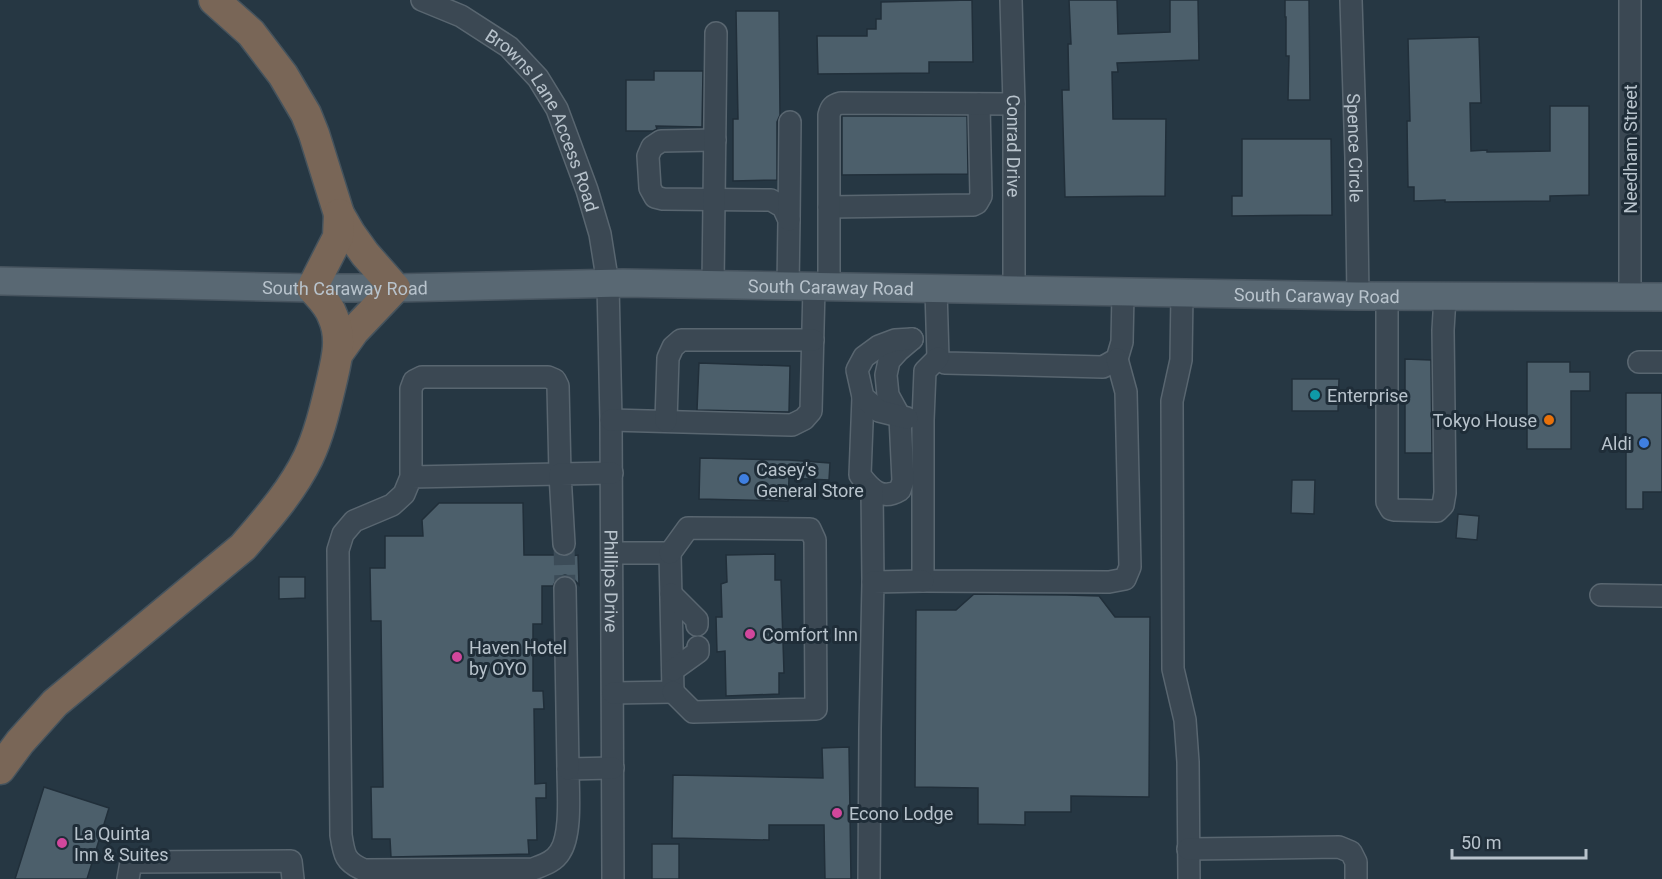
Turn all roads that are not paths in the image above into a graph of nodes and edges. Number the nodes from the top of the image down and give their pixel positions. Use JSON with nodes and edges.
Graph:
{"nodes":[{"id":1,"x":214,"y":0,"type":"edge"},
{"id":2,"x":422,"y":0,"type":"edge"},
{"id":3,"x":1011,"y":0,"type":"edge"},
{"id":4,"x":1351,"y":0,"type":"edge"},
{"id":5,"x":1630,"y":0,"type":"edge"},
{"id":6,"x":464,"y":8,"type":"edge"},
{"id":7,"x":716,"y":33,"type":"dead end"},
{"id":8,"x":980,"y":104,"type":"junction"},
{"id":9,"x":1014,"y":104,"type":"junction"},
{"id":10,"x":790,"y":122,"type":"dead end"},
{"id":11,"x":715,"y":140,"type":"junction"},
{"id":12,"x":714,"y":200,"type":"junction"},
{"id":13,"x":829,"y":207,"type":"junction"},
{"id":14,"x":339,"y":214,"type":"junction"},
{"id":15,"x":789,"y":220,"type":"junction"},
{"id":16,"x":6,"y":281,"type":"edge"},
{"id":17,"x":608,"y":284,"type":"junction"},
{"id":18,"x":713,"y":285,"type":"junction"},
{"id":19,"x":810,"y":287,"type":"junction"},
{"id":20,"x":312,"y":288,"type":"junction"},
{"id":21,"x":395,"y":288,"type":"junction"},
{"id":22,"x":936,"y":290,"type":"junction"},
{"id":23,"x":1014,"y":291,"type":"junction"},
{"id":24,"x":1123,"y":292,"type":"junction"},
{"id":25,"x":1182,"y":293,"type":"junction"},
{"id":26,"x":1358,"y":296,"type":"junction"},
{"id":27,"x":1387,"y":297,"type":"junction"},
{"id":28,"x":1445,"y":297,"type":"junction"},
{"id":29,"x":1630,"y":297,"type":"junction"},
{"id":30,"x":1662,"y":297,"type":"edge"},
{"id":31,"x":912,"y":339,"type":"junction"},
{"id":32,"x":813,"y":340,"type":"junction"},
{"id":33,"x":937,"y":348,"type":"junction"},
{"id":34,"x":339,"y":352,"type":"junction"},
{"id":35,"x":1117,"y":359,"type":"junction"},
{"id":36,"x":1639,"y":362,"type":"dead end"},
{"id":37,"x":1662,"y":362,"type":"edge"},
{"id":38,"x":863,"y":397,"type":"junction"},
{"id":39,"x":900,"y":417,"type":"junction"},
{"id":40,"x":611,"y":420,"type":"junction"},
{"id":41,"x":923,"y":420,"type":"junction"},
{"id":42,"x":666,"y":421,"type":"junction"},
{"id":43,"x":612,"y":473,"type":"junction"},
{"id":44,"x":560,"y":474,"type":"junction"},
{"id":45,"x":411,"y":477,"type":"junction"},
{"id":46,"x":872,"y":489,"type":"junction"},
{"id":47,"x":564,"y":544,"type":"tunnel mouth"},
{"id":48,"x":612,"y":553,"type":"junction"},
{"id":49,"x":670,"y":553,"type":"junction"},
{"id":50,"x":923,"y":581,"type":"junction"},
{"id":51,"x":873,"y":582,"type":"junction"},
{"id":52,"x":565,"y":588,"type":"tunnel mouth"},
{"id":53,"x":671,"y":594,"type":"junction"},
{"id":54,"x":1601,"y":595,"type":"dead end"},
{"id":55,"x":1662,"y":596,"type":"edge"},
{"id":56,"x":697,"y":625,"type":"dead end"},
{"id":57,"x":698,"y":646,"type":"dead end"},
{"id":58,"x":672,"y":670,"type":"junction"},
{"id":59,"x":673,"y":692,"type":"junction"},
{"id":60,"x":613,"y":693,"type":"junction"},
{"id":61,"x":613,"y":768,"type":"junction"},
{"id":62,"x":0,"y":769,"type":"edge"},
{"id":63,"x":568,"y":769,"type":"junction"},
{"id":64,"x":1188,"y":849,"type":"junction"},
{"id":65,"x":128,"y":879,"type":"edge"},
{"id":66,"x":293,"y":879,"type":"edge"},
{"id":67,"x":613,"y":879,"type":"edge"},
{"id":68,"x":869,"y":879,"type":"edge"},
{"id":69,"x":1189,"y":879,"type":"edge"},
{"id":70,"x":1356,"y":879,"type":"edge"}],
"edges":[{"from":1,"to":14,"type":"highway"},
{"from":2,"to":6,"type":"street","name":"Browns Lane Access Road"},
{"from":3,"to":9,"type":"street","name":"Conrad Drive"},
{"from":4,"to":26,"type":"street","name":"Spence Circle"},
{"from":5,"to":29,"type":"street","name":"Needham Street"},
{"from":6,"to":17,"type":"street","name":"Browns Lane Access Road"},
{"from":7,"to":11,"type":"street"},
{"from":8,"to":9,"type":"street"},
{"from":8,"to":13,"type":"street"},
{"from":8,"to":13,"type":"street"},
{"from":9,"to":23,"type":"street","name":"Conrad Drive"},
{"from":10,"to":15,"type":"street"},
{"from":11,"to":12,"type":"street"},
{"from":11,"to":12,"type":"street"},
{"from":12,"to":15,"type":"street"},
{"from":12,"to":18,"type":"street"},
{"from":13,"to":19,"type":"street"},
{"from":14,"to":20,"type":"highway"},
{"from":14,"to":21,"type":"highway"},
{"from":15,"to":19,"type":"street"},
{"from":16,"to":20,"type":"main road","name":"South Caraway Road"},
{"from":17,"to":18,"type":"main road","name":"South Caraway Road"},
{"from":17,"to":21,"type":"main road","name":"South Caraway Road"},
{"from":17,"to":40,"type":"street","name":"Phillips Drive"},
{"from":18,"to":19,"type":"main road","name":"South Caraway Road"},
{"from":19,"to":22,"type":"main road","name":"South Caraway Road"},
{"from":19,"to":32,"type":"street"},
{"from":20,"to":21,"type":"main road","name":"South Caraway Road"},
{"from":20,"to":34,"type":"highway"},
{"from":21,"to":34,"type":"highway"},
{"from":22,"to":23,"type":"main road","name":"South Caraway Road"},
{"from":22,"to":33,"type":"street"},
{"from":23,"to":24,"type":"main road","name":"South Caraway Road"},
{"from":24,"to":25,"type":"main road","name":"South Caraway Road"},
{"from":24,"to":35,"type":"street"},
{"from":25,"to":26,"type":"main road","name":"South Caraway Road"},
{"from":25,"to":64,"type":"street"},
{"from":26,"to":27,"type":"main road","name":"South Caraway Road"},
{"from":27,"to":28,"type":"main road","name":"South Caraway Road"},
{"from":27,"to":28,"type":"street"},
{"from":28,"to":29,"type":"main road","name":"South Caraway Road"},
{"from":29,"to":30,"type":"main road","name":"South Caraway Road"},
{"from":31,"to":33,"type":"street"},
{"from":31,"to":38,"type":"street"},
{"from":31,"to":39,"type":"street"},
{"from":32,"to":42,"type":"street"},
{"from":32,"to":42,"type":"street"},
{"from":33,"to":35,"type":"street"},
{"from":33,"to":41,"type":"street"},
{"from":34,"to":62,"type":"highway"},
{"from":35,"to":50,"type":"street"},
{"from":36,"to":37,"type":"street"},
{"from":38,"to":39,"type":"street"},
{"from":38,"to":46,"type":"street"},
{"from":39,"to":41,"type":"street"},
{"from":39,"to":46,"type":"street"},
{"from":40,"to":42,"type":"street"},
{"from":40,"to":43,"type":"street","name":"Phillips Drive"},
{"from":41,"to":50,"type":"street"},
{"from":43,"to":44,"type":"street"},
{"from":43,"to":48,"type":"street","name":"Phillips Drive"},
{"from":44,"to":45,"type":"street"},
{"from":44,"to":45,"type":"street"},
{"from":44,"to":47,"type":"street"},
{"from":45,"to":63,"type":"street"},
{"from":46,"to":51,"type":"street"},
{"from":48,"to":49,"type":"street"},
{"from":48,"to":60,"type":"street","name":"Phillips Drive"},
{"from":49,"to":53,"type":"street"},
{"from":49,"to":59,"type":"street"},
{"from":50,"to":51,"type":"street"},
{"from":51,"to":68,"type":"street"},
{"from":52,"to":63,"type":"street"},
{"from":53,"to":56,"type":"street"},
{"from":53,"to":58,"type":"street"},
{"from":54,"to":55,"type":"street"},
{"from":57,"to":58,"type":"street"},
{"from":58,"to":59,"type":"street"},
{"from":59,"to":60,"type":"street"},
{"from":60,"to":61,"type":"street","name":"Phillips Drive"},
{"from":61,"to":63,"type":"street"},
{"from":61,"to":67,"type":"street","name":"Phillips Drive"},
{"from":64,"to":69,"type":"street"},
{"from":64,"to":70,"type":"street"},
{"from":65,"to":66,"type":"street"}]}
